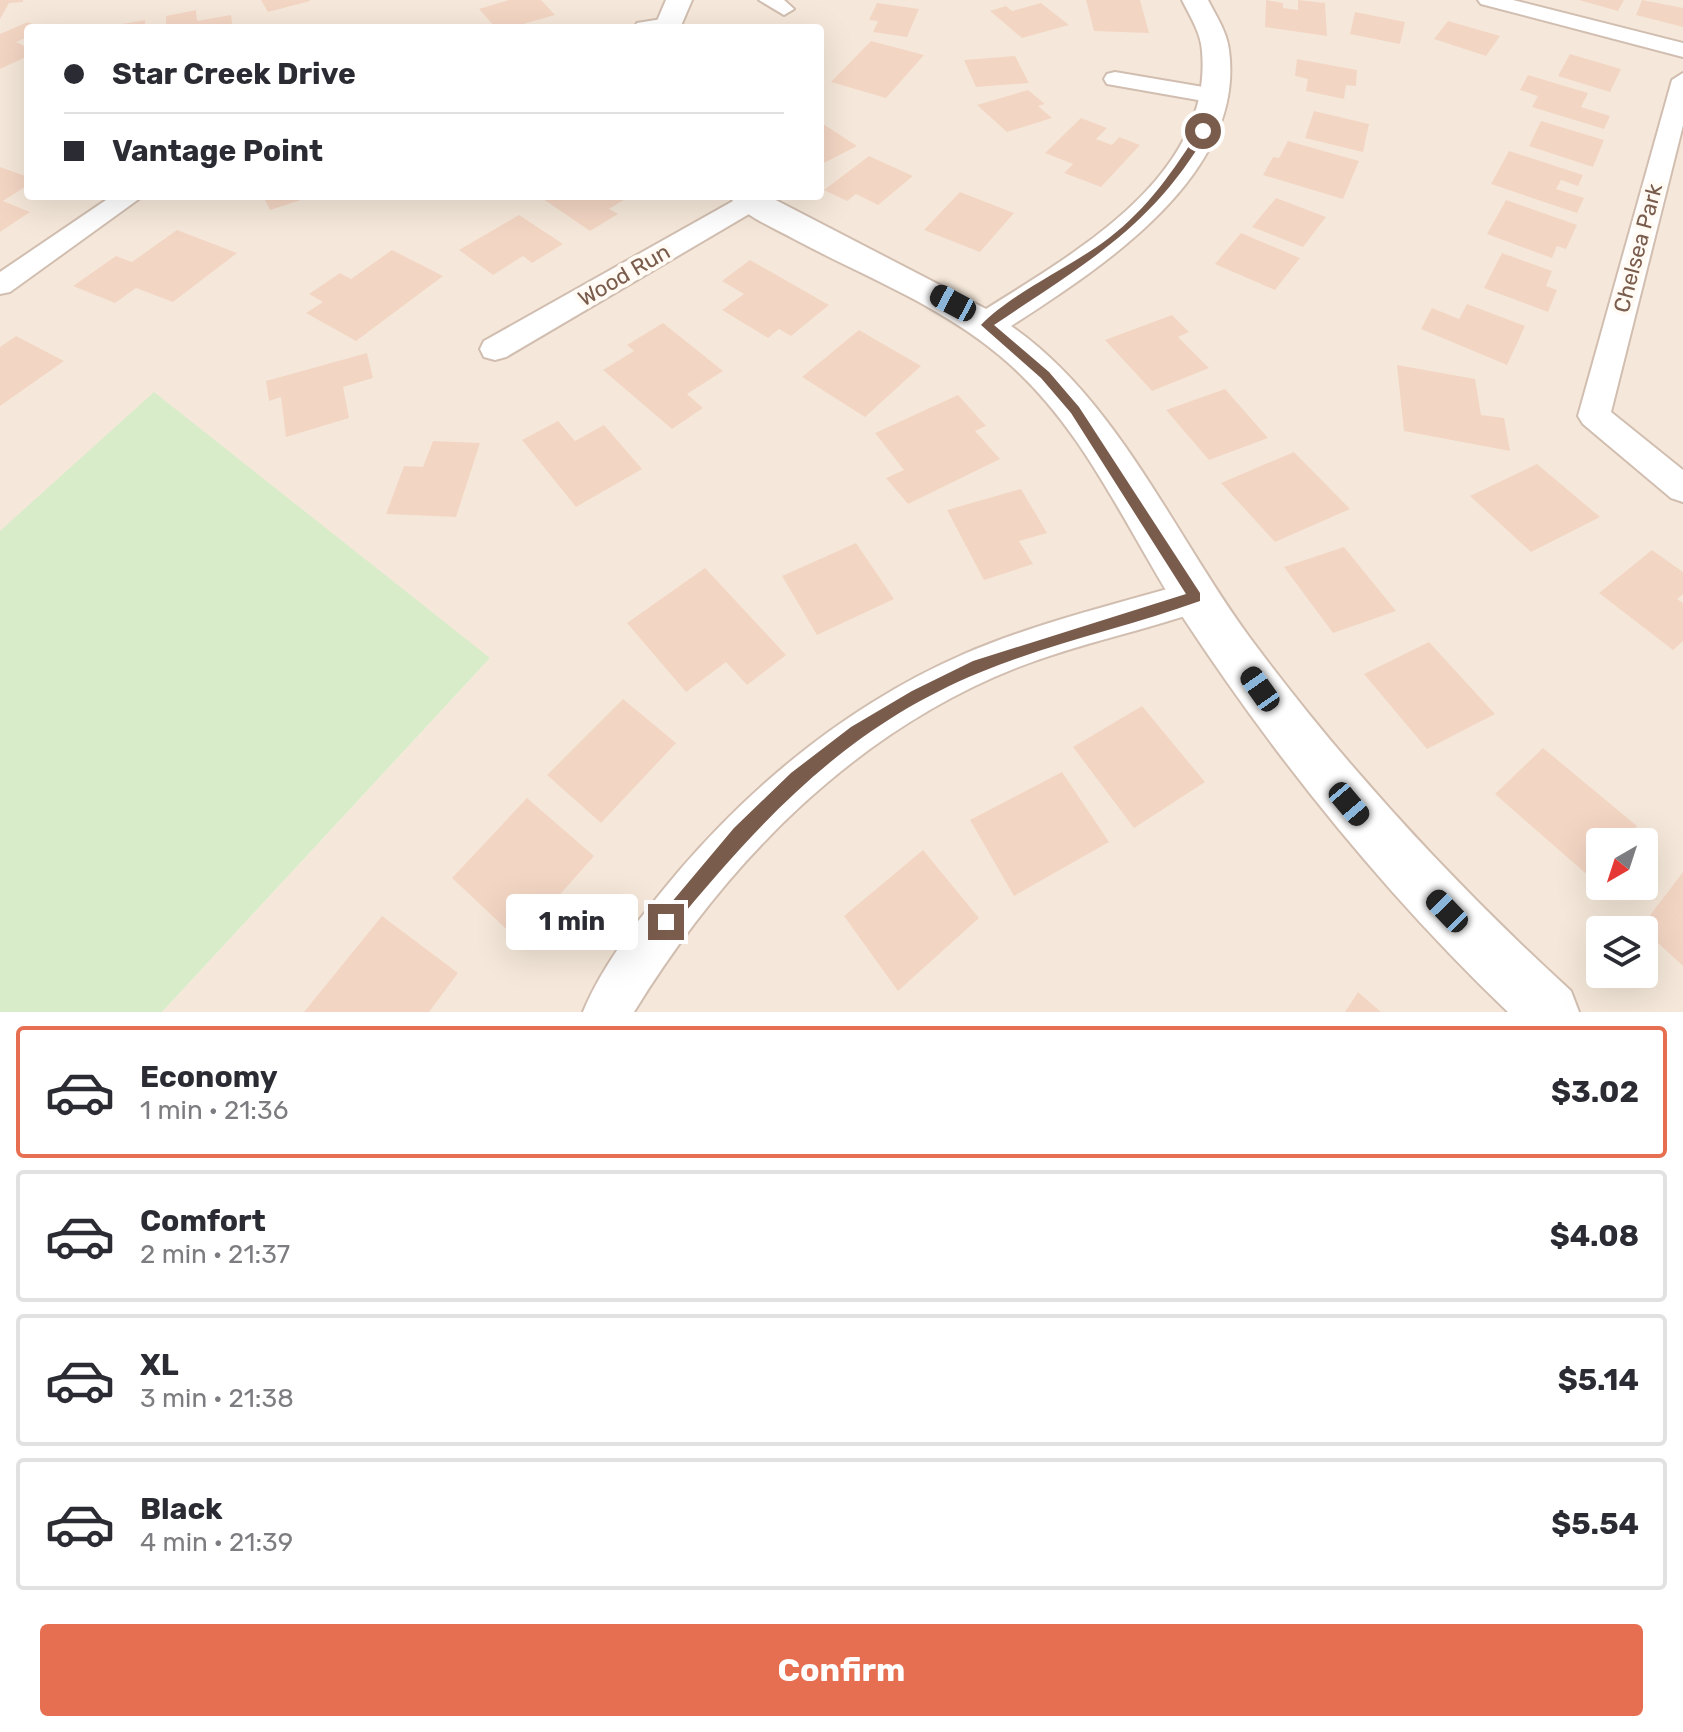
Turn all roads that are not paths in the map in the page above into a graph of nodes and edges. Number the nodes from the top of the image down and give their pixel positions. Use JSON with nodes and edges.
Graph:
{"nodes":[{"id":1,"x":679,"y":0,"type":"edge"},
{"id":2,"x":1195,"y":0,"type":"edge"},
{"id":3,"x":1488,"y":0,"type":"edge"},
{"id":4,"x":662,"y":24,"type":"edge"},
{"id":5,"x":1683,"y":50,"type":"edge"},
{"id":6,"x":1115,"y":79,"type":"dead end"},
{"id":7,"x":1683,"y":80,"type":"edge"},
{"id":8,"x":1215,"y":96,"type":"junction"},
{"id":9,"x":124,"y":200,"type":"edge"},
{"id":10,"x":746,"y":200,"type":"edge"},
{"id":11,"x":752,"y":200,"type":"edge"},
{"id":12,"x":0,"y":285,"type":"edge"},
{"id":13,"x":987,"y":325,"type":"junction"},
{"id":14,"x":495,"y":349,"type":"dead end"},
{"id":15,"x":1683,"y":489,"type":"edge"},
{"id":16,"x":1195,"y":597,"type":"junction"},
{"id":17,"x":607,"y":1012,"type":"edge"},
{"id":18,"x":1550,"y":1012,"type":"edge"}],
"edges":[{"from":1,"to":4,"type":"street"},
{"from":2,"to":8,"type":"street"},
{"from":3,"to":5,"type":"street"},
{"from":6,"to":8,"type":"street"},
{"from":7,"to":15,"type":"street","name":"Chelsea Park"},
{"from":8,"to":13,"type":"street"},
{"from":9,"to":12,"type":"street"},
{"from":10,"to":14,"type":"street","name":"Wood Run"},
{"from":11,"to":13,"type":"street"},
{"from":13,"to":16,"type":"street"},
{"from":16,"to":17,"type":"street"},
{"from":16,"to":18,"type":"street"}]}
